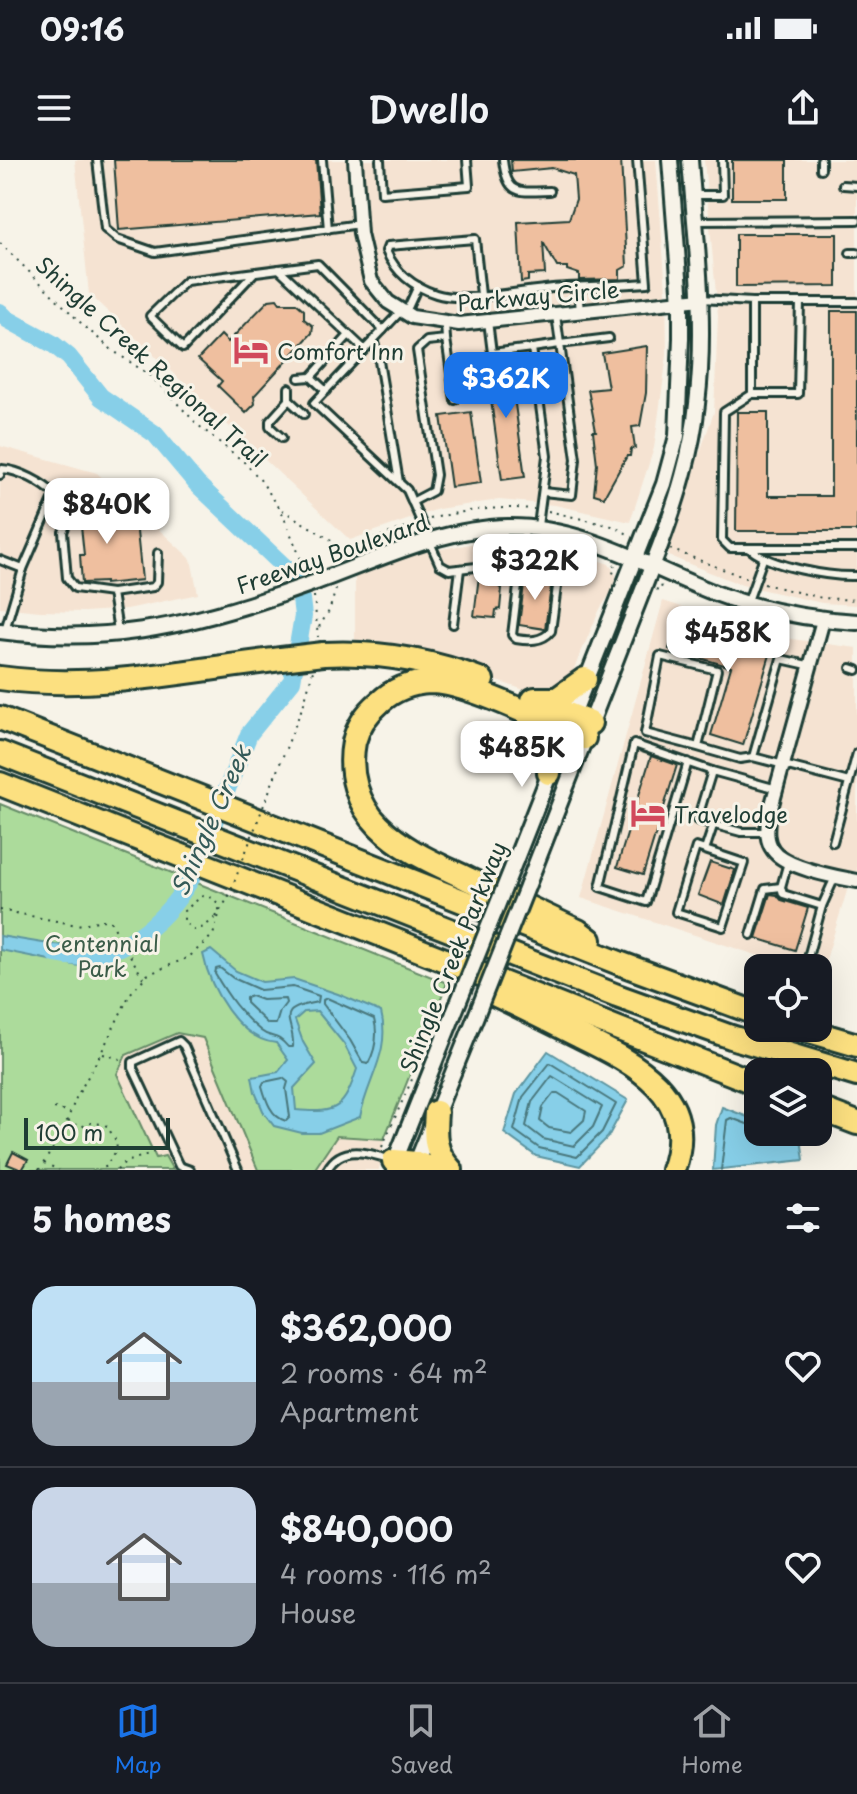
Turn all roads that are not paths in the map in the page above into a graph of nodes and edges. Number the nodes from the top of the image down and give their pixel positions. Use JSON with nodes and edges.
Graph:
{"nodes":[{"id":1,"x":97,"y":160,"type":"edge"},
{"id":2,"x":322,"y":160,"type":"edge"},
{"id":3,"x":355,"y":160,"type":"edge"},
{"id":4,"x":380,"y":160,"type":"edge"},
{"id":5,"x":467,"y":160,"type":"edge"},
{"id":6,"x":503,"y":160,"type":"edge"},
{"id":7,"x":637,"y":160,"type":"edge"},
{"id":8,"x":670,"y":160,"type":"edge"},
{"id":9,"x":690,"y":160,"type":"edge"},
{"id":10,"x":722,"y":160,"type":"edge"},
{"id":11,"x":821,"y":160,"type":"edge"},
{"id":12,"x":821,"y":169,"type":"dead end"},
{"id":13,"x":843,"y":185,"type":"dead end"},
{"id":14,"x":857,"y":186,"type":"edge"},
{"id":15,"x":550,"y":191,"type":"dead end"},
{"id":16,"x":693,"y":195,"type":"junction"},
{"id":17,"x":857,"y":220,"type":"edge"},
{"id":18,"x":694,"y":221,"type":"junction"},
{"id":19,"x":360,"y":224,"type":"junction"},
{"id":20,"x":328,"y":229,"type":"junction"},
{"id":21,"x":279,"y":269,"type":"junction"},
{"id":22,"x":255,"y":272,"type":"junction"},
{"id":23,"x":418,"y":286,"type":"junction"},
{"id":24,"x":578,"y":288,"type":"junction"},
{"id":25,"x":481,"y":295,"type":"junction"},
{"id":26,"x":701,"y":299,"type":"junction"},
{"id":27,"x":681,"y":302,"type":"junction"},
{"id":28,"x":752,"y":302,"type":"junction"},
{"id":29,"x":800,"y":302,"type":"junction"},
{"id":30,"x":857,"y":302,"type":"edge"},
{"id":31,"x":403,"y":312,"type":"junction"},
{"id":32,"x":580,"y":312,"type":"junction"},
{"id":33,"x":556,"y":315,"type":"junction"},
{"id":34,"x":488,"y":321,"type":"junction"},
{"id":35,"x":445,"y":323,"type":"junction"},
{"id":36,"x":383,"y":330,"type":"junction"},
{"id":37,"x":349,"y":335,"type":"junction"},
{"id":38,"x":609,"y":338,"type":"dead end"},
{"id":39,"x":446,"y":339,"type":"junction"},
{"id":40,"x":373,"y":340,"type":"junction"},
{"id":41,"x":560,"y":344,"type":"junction"},
{"id":42,"x":532,"y":348,"type":"junction"},
{"id":43,"x":364,"y":349,"type":"junction"},
{"id":44,"x":311,"y":377,"type":"junction"},
{"id":45,"x":299,"y":378,"type":"dead end"},
{"id":46,"x":289,"y":388,"type":"dead end"},
{"id":47,"x":326,"y":391,"type":"junction"},
{"id":48,"x":752,"y":394,"type":"junction"},
{"id":49,"x":289,"y":400,"type":"junction"},
{"id":50,"x":455,"y":400,"type":"dead end"},
{"id":51,"x":304,"y":414,"type":"dead end"},
{"id":52,"x":282,"y":438,"type":"dead end"},
{"id":53,"x":0,"y":475,"type":"edge"},
{"id":54,"x":399,"y":482,"type":"junction"},
{"id":55,"x":543,"y":492,"type":"junction"},
{"id":56,"x":76,"y":499,"type":"dead end"},
{"id":57,"x":412,"y":502,"type":"junction"},
{"id":58,"x":531,"y":528,"type":"junction"},
{"id":59,"x":429,"y":541,"type":"junction"},
{"id":60,"x":749,"y":548,"type":"junction"},
{"id":61,"x":857,"y":548,"type":"edge"},
{"id":62,"x":158,"y":553,"type":"dead end"},
{"id":63,"x":633,"y":558,"type":"junction"},
{"id":64,"x":763,"y":559,"type":"junction"},
{"id":65,"x":0,"y":560,"type":"edge"},
{"id":66,"x":521,"y":562,"type":"junction"},
{"id":67,"x":653,"y":566,"type":"junction"},
{"id":68,"x":23,"y":569,"type":"junction"},
{"id":69,"x":460,"y":569,"type":"junction"},
{"id":70,"x":857,"y":576,"type":"edge"},
{"id":71,"x":112,"y":593,"type":"junction"},
{"id":72,"x":747,"y":604,"type":"junction"},
{"id":73,"x":823,"y":620,"type":"junction"},
{"id":74,"x":857,"y":622,"type":"edge"},
{"id":75,"x":453,"y":624,"type":"dead end"},
{"id":76,"x":2,"y":632,"type":"edge"},
{"id":77,"x":118,"y":635,"type":"junction"},
{"id":78,"x":812,"y":666,"type":"junction"},
{"id":79,"x":0,"y":678,"type":"edge"},
{"id":80,"x":585,"y":679,"type":"junction"},
{"id":81,"x":523,"y":704,"type":"junction"},
{"id":82,"x":0,"y":718,"type":"edge"},
{"id":83,"x":578,"y":727,"type":"junction"},
{"id":84,"x":698,"y":747,"type":"junction"},
{"id":85,"x":0,"y":753,"type":"edge"},
{"id":86,"x":857,"y":753,"type":"edge"},
{"id":87,"x":753,"y":757,"type":"junction"},
{"id":88,"x":688,"y":762,"type":"junction"},
{"id":89,"x":784,"y":766,"type":"junction"},
{"id":90,"x":712,"y":771,"type":"junction"},
{"id":91,"x":549,"y":773,"type":"junction"},
{"id":92,"x":849,"y":782,"type":"junction"},
{"id":93,"x":0,"y":784,"type":"edge"},
{"id":94,"x":777,"y":789,"type":"junction"},
{"id":95,"x":713,"y":826,"type":"junction"},
{"id":96,"x":767,"y":832,"type":"junction"},
{"id":97,"x":833,"y":842,"type":"dead end"},
{"id":98,"x":705,"y":850,"type":"junction"},
{"id":99,"x":788,"y":862,"type":"junction"},
{"id":100,"x":835,"y":877,"type":"junction"},
{"id":101,"x":857,"y":881,"type":"edge"},
{"id":102,"x":781,"y":887,"type":"junction"},
{"id":103,"x":822,"y":906,"type":"junction"},
{"id":104,"x":751,"y":935,"type":"dead end"},
{"id":105,"x":809,"y":954,"type":"edge"},
{"id":106,"x":619,"y":963,"type":"junction"},
{"id":107,"x":465,"y":968,"type":"junction"},
{"id":108,"x":744,"y":1009,"type":"edge"},
{"id":109,"x":832,"y":1038,"type":"edge"},
{"id":110,"x":857,"y":1045,"type":"edge"},
{"id":111,"x":857,"y":1075,"type":"edge"},
{"id":112,"x":744,"y":1078,"type":"edge"},
{"id":113,"x":436,"y":1112,"type":"junction"},
{"id":114,"x":832,"y":1113,"type":"edge"},
{"id":115,"x":857,"y":1123,"type":"edge"},
{"id":116,"x":405,"y":1166,"type":"edge"},
{"id":117,"x":188,"y":1170,"type":"edge"},
{"id":118,"x":238,"y":1170,"type":"edge"},
{"id":119,"x":327,"y":1170,"type":"edge"},
{"id":120,"x":451,"y":1170,"type":"edge"},
{"id":121,"x":673,"y":1170,"type":"edge"}],
"edges":[{"from":1,"to":20,"type":"lane"},
{"from":2,"to":20,"type":"lane"},
{"from":3,"to":19,"type":"street"},
{"from":4,"to":5,"type":"lane"},
{"from":6,"to":15,"type":"lane"},
{"from":7,"to":24,"type":"lane"},
{"from":8,"to":27,"type":"street","name":"Shingle Creek Parkway"},
{"from":9,"to":16,"type":"street","name":"Shingle Creek Parkway"},
{"from":10,"to":16,"type":"lane"},
{"from":11,"to":12,"type":"lane"},
{"from":13,"to":14,"type":"lane"},
{"from":16,"to":18,"type":"street","name":"Shingle Creek Parkway"},
{"from":17,"to":18,"type":"lane"},
{"from":18,"to":26,"type":"street","name":"Shingle Creek Parkway"},
{"from":19,"to":20,"type":"lane"},
{"from":19,"to":31,"type":"street"},
{"from":21,"to":22,"type":"lane"},
{"from":21,"to":36,"type":"lane"},
{"from":21,"to":37,"type":"lane"},
{"from":22,"to":22,"type":"lane"},
{"from":23,"to":25,"type":"lane"},
{"from":23,"to":25,"type":"lane"},
{"from":23,"to":31,"type":"lane"},
{"from":24,"to":25,"type":"lane"},
{"from":24,"to":32,"type":"lane"},
{"from":26,"to":27,"type":"street","name":"Parkway Circle"},
{"from":26,"to":28,"type":"lane"},
{"from":26,"to":67,"type":"street","name":"Shingle Creek Parkway"},
{"from":27,"to":32,"type":"street","name":"Parkway Circle"},
{"from":27,"to":63,"type":"street","name":"Shingle Creek Parkway"},
{"from":28,"to":29,"type":"lane"},
{"from":28,"to":48,"type":"lane"},
{"from":29,"to":30,"type":"lane"},
{"from":29,"to":48,"type":"lane"},
{"from":31,"to":35,"type":"street","name":"Parkway Circle"},
{"from":31,"to":36,"type":"lane"},
{"from":32,"to":33,"type":"street","name":"Parkway Circle"},
{"from":33,"to":34,"type":"street","name":"Parkway Circle"},
{"from":33,"to":41,"type":"lane"},
{"from":34,"to":35,"type":"street","name":"Parkway Circle"},
{"from":34,"to":42,"type":"lane"},
{"from":35,"to":39,"type":"lane"},
{"from":36,"to":40,"type":"lane"},
{"from":37,"to":43,"type":"lane"},
{"from":37,"to":44,"type":"lane"},
{"from":38,"to":41,"type":"lane"},
{"from":39,"to":50,"type":"lane"},
{"from":39,"to":57,"type":"lane"},
{"from":40,"to":43,"type":"lane"},
{"from":40,"to":54,"type":"lane"},
{"from":41,"to":42,"type":"lane"},
{"from":41,"to":55,"type":"lane"},
{"from":42,"to":55,"type":"lane"},
{"from":43,"to":47,"type":"lane"},
{"from":44,"to":45,"type":"lane"},
{"from":44,"to":47,"type":"lane"},
{"from":46,"to":49,"type":"lane"},
{"from":47,"to":54,"type":"lane"},
{"from":48,"to":60,"type":"lane"},
{"from":49,"to":51,"type":"lane"},
{"from":49,"to":52,"type":"lane"},
{"from":53,"to":68,"type":"lane"},
{"from":54,"to":57,"type":"lane"},
{"from":55,"to":58,"type":"lane"},
{"from":56,"to":71,"type":"lane"},
{"from":57,"to":59,"type":"lane"},
{"from":58,"to":59,"type":"street","name":"Freeway Boulevard"},
{"from":58,"to":63,"type":"street","name":"Freeway Boulevard"},
{"from":58,"to":66,"type":"lane"},
{"from":59,"to":69,"type":"lane"},
{"from":59,"to":77,"type":"street","name":"Freeway Boulevard","bridge":true},
{"from":60,"to":61,"type":"lane"},
{"from":60,"to":64,"type":"lane"},
{"from":62,"to":71,"type":"lane"},
{"from":63,"to":67,"type":"street","name":"Freeway Boulevard"},
{"from":63,"to":80,"type":"street","name":"Shingle Creek Parkway"},
{"from":64,"to":70,"type":"lane"},
{"from":64,"to":72,"type":"lane"},
{"from":65,"to":68,"type":"lane"},
{"from":66,"to":66,"type":"lane"},
{"from":66,"to":69,"type":"lane"},
{"from":67,"to":72,"type":"street","name":"Freeway Boulevard"},
{"from":67,"to":83,"type":"street","name":"Shingle Creek Parkway"},
{"from":68,"to":76,"type":"lane"},
{"from":69,"to":75,"type":"lane"},
{"from":71,"to":77,"type":"lane"},
{"from":72,"to":73,"type":"street","name":"Freeway Boulevard"},
{"from":73,"to":74,"type":"street","name":"Freeway Boulevard"},
{"from":73,"to":78,"type":"street"},
{"from":76,"to":77,"type":"street","name":"Freeway Boulevard"},
{"from":78,"to":87,"type":"lane"},
{"from":78,"to":89,"type":"street"},
{"from":79,"to":81,"type":"highway","bridge":true},
{"from":80,"to":81,"type":"highway"},
{"from":80,"to":83,"type":"street","name":"Shingle Creek Parkway"},
{"from":81,"to":83,"type":"highway"},
{"from":81,"to":91,"type":"highway"},
{"from":81,"to":106,"type":"highway"},
{"from":82,"to":106,"type":"highway"},
{"from":83,"to":91,"type":"street","name":"Shingle Creek Parkway"},
{"from":83,"to":113,"type":"street","name":"Shingle Creek Parkway","bridge":true},
{"from":84,"to":84,"type":"lane"},
{"from":84,"to":87,"type":"lane"},
{"from":85,"to":111,"type":"highway"},
{"from":86,"to":92,"type":"lane"},
{"from":87,"to":89,"type":"lane"},
{"from":88,"to":88,"type":"lane"},
{"from":88,"to":90,"type":"lane"},
{"from":89,"to":92,"type":"lane"},
{"from":89,"to":94,"type":"street"},
{"from":90,"to":94,"type":"lane"},
{"from":90,"to":95,"type":"lane"},
{"from":91,"to":116,"type":"street","name":"Shingle Creek Parkway","bridge":true},
{"from":92,"to":97,"type":"lane"},
{"from":93,"to":107,"type":"highway"},
{"from":94,"to":96,"type":"street"},
{"from":95,"to":96,"type":"lane"},
{"from":95,"to":98,"type":"lane"},
{"from":96,"to":99,"type":"street"},
{"from":98,"to":98,"type":"lane"},
{"from":99,"to":100,"type":"street"},
{"from":99,"to":102,"type":"lane"},
{"from":100,"to":101,"type":"street"},
{"from":100,"to":103,"type":"lane"},
{"from":102,"to":103,"type":"lane"},
{"from":102,"to":104,"type":"lane"},
{"from":103,"to":105,"type":"lane"},
{"from":106,"to":108,"type":"highway"},
{"from":107,"to":112,"type":"highway"},
{"from":107,"to":121,"type":"highway"},
{"from":109,"to":110,"type":"highway"},
{"from":113,"to":116,"type":"street","name":"Shingle Creek Parkway"},
{"from":113,"to":120,"type":"highway"},
{"from":114,"to":115,"type":"highway"},
{"from":116,"to":119,"type":"lane"},
{"from":117,"to":118,"type":"lane"}]}
